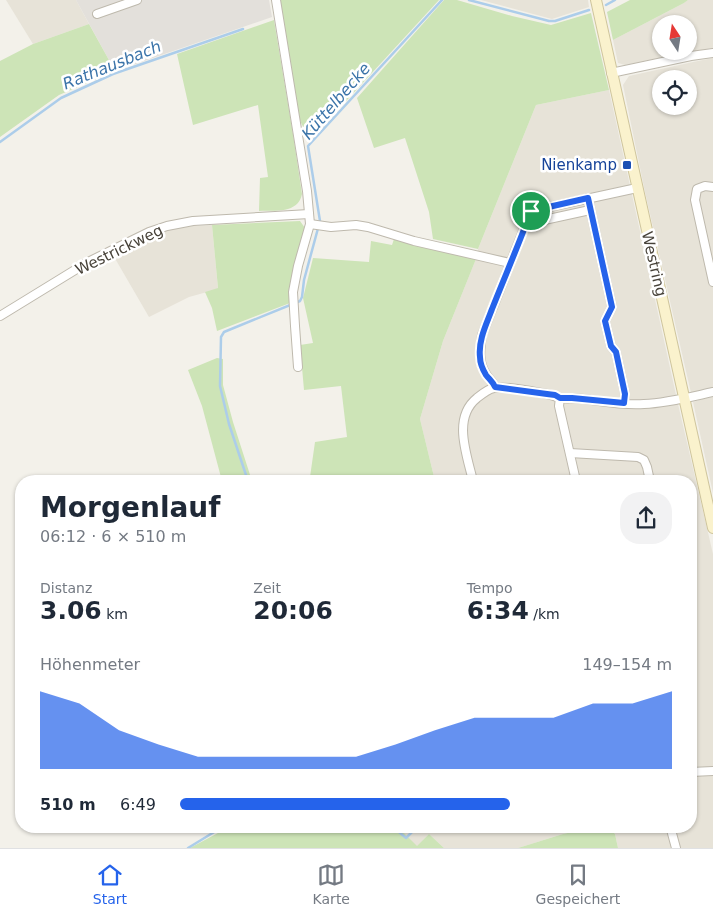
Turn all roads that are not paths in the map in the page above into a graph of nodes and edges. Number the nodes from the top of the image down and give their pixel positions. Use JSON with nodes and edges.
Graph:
{"nodes":[{"id":1,"x":137,"y":0,"type":"edge"},
{"id":2,"x":276,"y":0,"type":"edge"},
{"id":3,"x":596,"y":0,"type":"edge"},
{"id":4,"x":97,"y":14,"type":"dead end"},
{"id":5,"x":713,"y":53,"type":"edge"},
{"id":6,"x":611,"y":73,"type":"junction"},
{"id":7,"x":713,"y":187,"type":"edge"},
{"id":8,"x":637,"y":188,"type":"junction"},
{"id":9,"x":588,"y":198,"type":"junction"},
{"id":10,"x":590,"y":210,"type":"junction"},
{"id":11,"x":309,"y":214,"type":"junction"},
{"id":12,"x":310,"y":224,"type":"junction"},
{"id":13,"x":526,"y":224,"type":"junction"},
{"id":14,"x":510,"y":263,"type":"junction"},
{"id":15,"x":713,"y":282,"type":"edge"},
{"id":16,"x":0,"y":316,"type":"edge"},
{"id":17,"x":298,"y":367,"type":"dead end"},
{"id":18,"x":495,"y":387,"type":"junction"},
{"id":19,"x":713,"y":392,"type":"edge"},
{"id":20,"x":560,"y":398,"type":"junction"},
{"id":21,"x":684,"y":399,"type":"junction"},
{"id":22,"x":624,"y":403,"type":"junction"},
{"id":23,"x":570,"y":454,"type":"junction"},
{"id":24,"x":471,"y":475,"type":"edge"},
{"id":25,"x":575,"y":475,"type":"edge"},
{"id":26,"x":649,"y":475,"type":"edge"},
{"id":27,"x":713,"y":528,"type":"edge"},
{"id":28,"x":713,"y":771,"type":"edge"},
{"id":29,"x":697,"y":772,"type":"edge"},
{"id":30,"x":672,"y":833,"type":"edge"},
{"id":31,"x":676,"y":848,"type":"edge"}],
"edges":[{"from":1,"to":4,"type":"street"},
{"from":2,"to":11,"type":"street"},
{"from":3,"to":6,"type":"street","name":"Westring"},
{"from":5,"to":6,"type":"street"},
{"from":6,"to":8,"type":"street","name":"Westring"},
{"from":7,"to":15,"type":"street"},
{"from":8,"to":9,"type":"street"},
{"from":8,"to":21,"type":"street","name":"Westring"},
{"from":9,"to":10,"type":"street"},
{"from":9,"to":13,"type":"street"},
{"from":10,"to":13,"type":"street"},
{"from":10,"to":22,"type":"street"},
{"from":11,"to":12,"type":"street"},
{"from":11,"to":16,"type":"street","name":"Westrickweg"},
{"from":12,"to":14,"type":"street"},
{"from":12,"to":17,"type":"street"},
{"from":13,"to":14,"type":"street"},
{"from":14,"to":18,"type":"street"},
{"from":18,"to":20,"type":"street"},
{"from":18,"to":24,"type":"street"},
{"from":19,"to":21,"type":"street"},
{"from":20,"to":22,"type":"street"},
{"from":20,"to":23,"type":"street"},
{"from":21,"to":22,"type":"street"},
{"from":21,"to":27,"type":"street","name":"Westring"},
{"from":23,"to":25,"type":"street"},
{"from":23,"to":26,"type":"street"},
{"from":28,"to":29,"type":"street"},
{"from":30,"to":31,"type":"street"}]}
